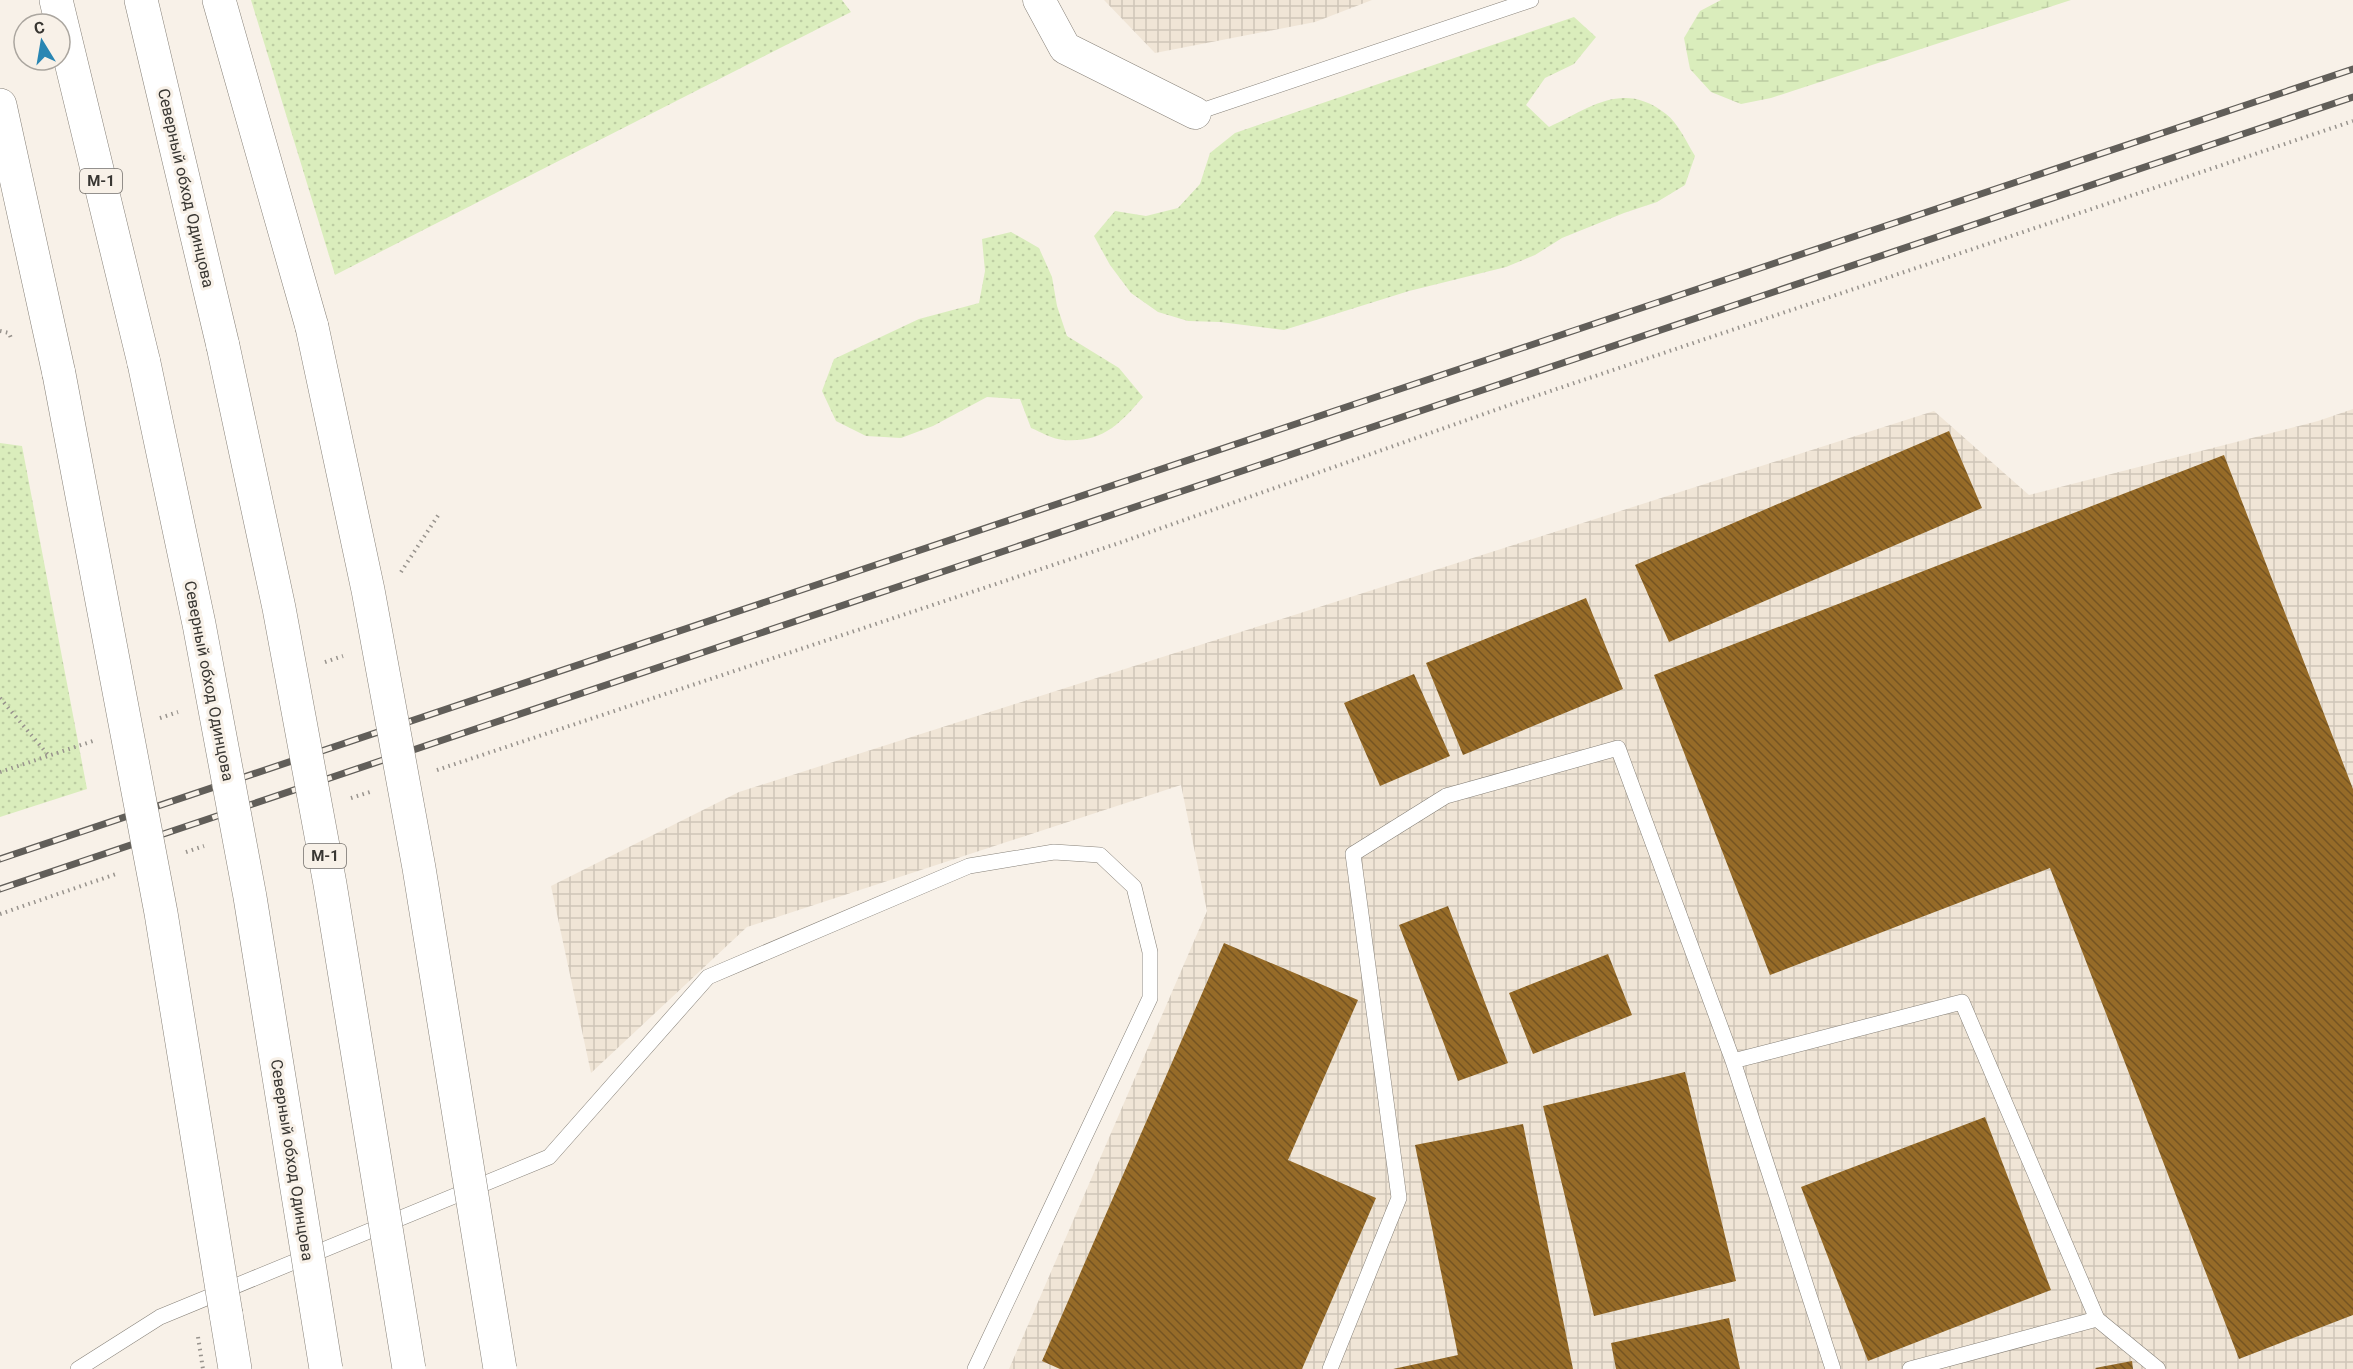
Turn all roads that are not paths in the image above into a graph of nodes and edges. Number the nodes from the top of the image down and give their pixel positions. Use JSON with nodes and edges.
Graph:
{"nodes":[{"id":1,"x":56,"y":0,"type":"edge"},
{"id":2,"x":141,"y":0,"type":"edge"},
{"id":3,"x":219,"y":0,"type":"edge"},
{"id":4,"x":1039,"y":0,"type":"edge"},
{"id":5,"x":1531,"y":0,"type":"edge"},
{"id":6,"x":0,"y":105,"type":"edge"},
{"id":7,"x":1195,"y":113,"type":"joint"},
{"id":8,"x":1733,"y":1061,"type":"junction"},
{"id":9,"x":2097,"y":1319,"type":"junction"},
{"id":10,"x":78,"y":1369,"type":"edge"},
{"id":11,"x":235,"y":1369,"type":"edge"},
{"id":12,"x":326,"y":1369,"type":"edge"},
{"id":13,"x":409,"y":1369,"type":"edge"},
{"id":14,"x":500,"y":1369,"type":"edge"},
{"id":15,"x":975,"y":1369,"type":"edge"},
{"id":16,"x":1330,"y":1369,"type":"edge"},
{"id":17,"x":1833,"y":1369,"type":"edge"},
{"id":18,"x":1910,"y":1369,"type":"edge"},
{"id":19,"x":2158,"y":1369,"type":"edge"}],
"edges":[{"from":1,"to":12,"type":"main road","name":"Северный обход Одинцова","number":"М-1","bridge":true},
{"from":2,"to":13,"type":"main road","name":"Северный обход Одинцова","number":"М-1","bridge":true},
{"from":3,"to":14,"type":"main road","bridge":true},
{"from":4,"to":7,"type":"street"},
{"from":5,"to":7,"type":"lane"},
{"from":6,"to":11,"type":"main road","bridge":true},
{"from":8,"to":9,"type":"lane"},
{"from":8,"to":16,"type":"lane"},
{"from":8,"to":17,"type":"lane"},
{"from":9,"to":18,"type":"lane"},
{"from":9,"to":19,"type":"lane"},
{"from":10,"to":15,"type":"lane"}]}
